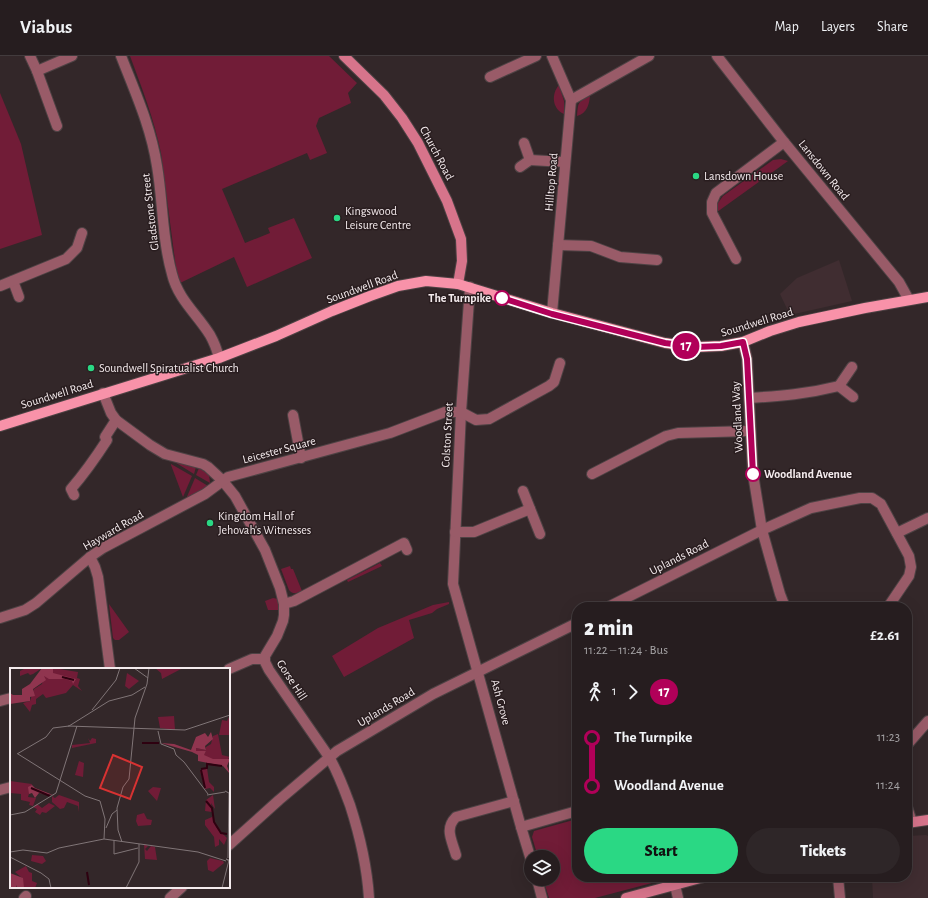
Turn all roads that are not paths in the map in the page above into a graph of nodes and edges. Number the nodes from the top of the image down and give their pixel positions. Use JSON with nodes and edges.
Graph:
{"nodes":[{"id":1,"x":30,"y":56,"type":"edge"},
{"id":2,"x":72,"y":56,"type":"edge"},
{"id":3,"x":121,"y":56,"type":"edge"},
{"id":4,"x":344,"y":56,"type":"edge"},
{"id":5,"x":536,"y":56,"type":"edge"},
{"id":6,"x":552,"y":56,"type":"edge"},
{"id":7,"x":649,"y":56,"type":"edge"},
{"id":8,"x":717,"y":56,"type":"edge"},
{"id":9,"x":37,"y":71,"type":"junction"},
{"id":10,"x":490,"y":77,"type":"dead end"},
{"id":11,"x":571,"y":100,"type":"junction"},
{"id":12,"x":57,"y":126,"type":"dead end"},
{"id":13,"x":784,"y":142,"type":"junction"},
{"id":14,"x":524,"y":143,"type":"dead end"},
{"id":15,"x":530,"y":160,"type":"junction"},
{"id":16,"x":566,"y":162,"type":"junction"},
{"id":17,"x":520,"y":167,"type":"dead end"},
{"id":18,"x":82,"y":233,"type":"dead end"},
{"id":19,"x":558,"y":245,"type":"junction"},
{"id":20,"x":736,"y":259,"type":"dead end"},
{"id":21,"x":657,"y":260,"type":"dead end"},
{"id":22,"x":13,"y":281,"type":"junction"},
{"id":23,"x":458,"y":284,"type":"junction"},
{"id":24,"x":0,"y":286,"type":"edge"},
{"id":25,"x":470,"y":287,"type":"junction"},
{"id":26,"x":19,"y":296,"type":"dead end"},
{"id":27,"x":928,"y":297,"type":"edge"},
{"id":28,"x":908,"y":300,"type":"junction"},
{"id":29,"x":552,"y":314,"type":"junction"},
{"id":30,"x":743,"y":342,"type":"junction"},
{"id":31,"x":220,"y":358,"type":"junction"},
{"id":32,"x":560,"y":363,"type":"dead end"},
{"id":33,"x":852,"y":366,"type":"dead end"},
{"id":34,"x":839,"y":386,"type":"junction"},
{"id":35,"x":103,"y":394,"type":"junction"},
{"id":36,"x":853,"y":397,"type":"dead end"},
{"id":37,"x":749,"y":398,"type":"junction"},
{"id":38,"x":461,"y":412,"type":"junction"},
{"id":39,"x":293,"y":416,"type":"dead end"},
{"id":40,"x":116,"y":420,"type":"junction"},
{"id":41,"x":0,"y":426,"type":"edge"},
{"id":42,"x":750,"y":431,"type":"junction"},
{"id":43,"x":301,"y":458,"type":"junction"},
{"id":44,"x":592,"y":474,"type":"dead end"},
{"id":45,"x":222,"y":480,"type":"junction"},
{"id":46,"x":523,"y":491,"type":"dead end"},
{"id":47,"x":74,"y":495,"type":"dead end"},
{"id":48,"x":530,"y":509,"type":"junction"},
{"id":49,"x":928,"y":518,"type":"edge"},
{"id":50,"x":762,"y":530,"type":"junction"},
{"id":51,"x":455,"y":532,"type":"junction"},
{"id":52,"x":897,"y":533,"type":"junction"},
{"id":53,"x":540,"y":534,"type":"dead end"},
{"id":54,"x":408,"y":550,"type":"dead end"},
{"id":55,"x":90,"y":557,"type":"junction"},
{"id":56,"x":454,"y":584,"type":"joint"},
{"id":57,"x":618,"y":602,"type":"edge"},
{"id":58,"x":783,"y":602,"type":"edge"},
{"id":59,"x":891,"y":602,"type":"edge"},
{"id":60,"x":284,"y":604,"type":"junction"},
{"id":61,"x":0,"y":618,"type":"edge"},
{"id":62,"x":572,"y":626,"type":"edge"},
{"id":63,"x":265,"y":659,"type":"junction"},
{"id":64,"x":110,"y":668,"type":"edge"},
{"id":65,"x":230,"y":669,"type":"edge"},
{"id":66,"x":479,"y":672,"type":"junction"},
{"id":67,"x":10,"y":698,"type":"edge"},
{"id":68,"x":0,"y":701,"type":"edge"},
{"id":69,"x":928,"y":721,"type":"edge"},
{"id":70,"x":912,"y":739,"type":"edge"},
{"id":71,"x":329,"y":757,"type":"junction"},
{"id":72,"x":10,"y":787,"type":"edge"},
{"id":73,"x":0,"y":790,"type":"edge"},
{"id":74,"x":514,"y":801,"type":"junction"},
{"id":75,"x":572,"y":812,"type":"edge"},
{"id":76,"x":928,"y":820,"type":"edge"},
{"id":77,"x":912,"y":822,"type":"edge"},
{"id":78,"x":521,"y":827,"type":"junction"},
{"id":79,"x":230,"y":844,"type":"edge"},
{"id":80,"x":528,"y":850,"type":"edge"},
{"id":81,"x":456,"y":855,"type":"dead end"},
{"id":82,"x":671,"y":882,"type":"edge"},
{"id":83,"x":674,"y":882,"type":"edge"},
{"id":84,"x":838,"y":882,"type":"edge"},
{"id":85,"x":539,"y":886,"type":"edge"},
{"id":86,"x":181,"y":888,"type":"edge"},
{"id":87,"x":170,"y":898,"type":"edge"},
{"id":88,"x":369,"y":898,"type":"edge"},
{"id":89,"x":542,"y":898,"type":"edge"},
{"id":90,"x":626,"y":898,"type":"edge"},
{"id":91,"x":678,"y":898,"type":"edge"},
{"id":92,"x":840,"y":898,"type":"edge"}],
"edges":[{"from":1,"to":9,"type":"street"},
{"from":2,"to":9,"type":"street"},
{"from":3,"to":31,"type":"street","name":"Gladstone Street"},
{"from":4,"to":23,"type":"street","name":"Church Road"},
{"from":5,"to":10,"type":"street"},
{"from":6,"to":11,"type":"street","name":"Hilltop Road"},
{"from":7,"to":11,"type":"street"},
{"from":8,"to":13,"type":"street","name":"Lansdown Road"},
{"from":9,"to":12,"type":"street"},
{"from":11,"to":16,"type":"street","name":"Hilltop Road"},
{"from":13,"to":20,"type":"street"},
{"from":13,"to":28,"type":"street","name":"Lansdown Road"},
{"from":14,"to":15,"type":"street"},
{"from":15,"to":16,"type":"street"},
{"from":15,"to":17,"type":"street"},
{"from":16,"to":19,"type":"street","name":"Hilltop Road"},
{"from":18,"to":22,"type":"street"},
{"from":19,"to":21,"type":"street"},
{"from":19,"to":29,"type":"street","name":"Hilltop Road"},
{"from":22,"to":24,"type":"street"},
{"from":22,"to":26,"type":"street"},
{"from":23,"to":25,"type":"main road","name":"Soundwell Road"},
{"from":23,"to":31,"type":"main road","name":"Soundwell Road"},
{"from":25,"to":29,"type":"main road","name":"Soundwell Road"},
{"from":25,"to":38,"type":"street","name":"Colston Street"},
{"from":27,"to":28,"type":"main road","name":"Soundwell Road"},
{"from":28,"to":30,"type":"main road","name":"Soundwell Road"},
{"from":29,"to":30,"type":"main road","name":"Soundwell Road"},
{"from":30,"to":37,"type":"street","name":"Woodland Way"},
{"from":31,"to":35,"type":"main road","name":"Soundwell Road"},
{"from":32,"to":38,"type":"street"},
{"from":33,"to":34,"type":"street"},
{"from":34,"to":36,"type":"street"},
{"from":34,"to":37,"type":"street"},
{"from":35,"to":40,"type":"street"},
{"from":35,"to":41,"type":"main road","name":"Soundwell Road"},
{"from":37,"to":42,"type":"street","name":"Woodland Way"},
{"from":38,"to":43,"type":"street","name":"Leicester Square"},
{"from":38,"to":51,"type":"street","name":"Colston Street"},
{"from":39,"to":43,"type":"street"},
{"from":40,"to":45,"type":"street"},
{"from":40,"to":47,"type":"street"},
{"from":42,"to":44,"type":"street"},
{"from":42,"to":50,"type":"street","name":"Woodland Way"},
{"from":43,"to":45,"type":"street","name":"Leicester Square"},
{"from":45,"to":55,"type":"street","name":"Hayward Road"},
{"from":45,"to":60,"type":"street","name":"Gorse Hill"},
{"from":46,"to":48,"type":"street"},
{"from":48,"to":51,"type":"street"},
{"from":48,"to":53,"type":"street"},
{"from":49,"to":52,"type":"street"},
{"from":50,"to":52,"type":"street","name":"Uplands Road"},
{"from":50,"to":57,"type":"street","name":"Uplands Road"},
{"from":50,"to":58,"type":"street","name":"Woodland Way"},
{"from":51,"to":56,"type":"street","name":"Colston Street"},
{"from":52,"to":59,"type":"street","name":"Uplands Road"},
{"from":54,"to":60,"type":"street"},
{"from":55,"to":61,"type":"street","name":"Hayward Road"},
{"from":55,"to":64,"type":"street"},
{"from":56,"to":66,"type":"street","name":"Ash Grove"},
{"from":60,"to":63,"type":"street","name":"Gorse Hill"},
{"from":62,"to":66,"type":"street","name":"Uplands Road"},
{"from":63,"to":65,"type":"street"},
{"from":63,"to":71,"type":"street","name":"Gorse Hill"},
{"from":66,"to":71,"type":"street","name":"Uplands Road"},
{"from":66,"to":74,"type":"street","name":"Ash Grove"},
{"from":67,"to":68,"type":"street"},
{"from":69,"to":70,"type":"street"},
{"from":71,"to":79,"type":"street","name":"Uplands Road"},
{"from":71,"to":88,"type":"street","name":"Gorse Hill"},
{"from":72,"to":73,"type":"street"},
{"from":74,"to":78,"type":"street","name":"Ash Grove"},
{"from":74,"to":81,"type":"street"},
{"from":75,"to":78,"type":"street"},
{"from":76,"to":77,"type":"street"},
{"from":78,"to":80,"type":"street","name":"Ash Grove"},
{"from":82,"to":90,"type":"street"},
{"from":83,"to":91,"type":"street"},
{"from":84,"to":92,"type":"street"},
{"from":85,"to":89,"type":"street"},
{"from":86,"to":87,"type":"street"}]}
